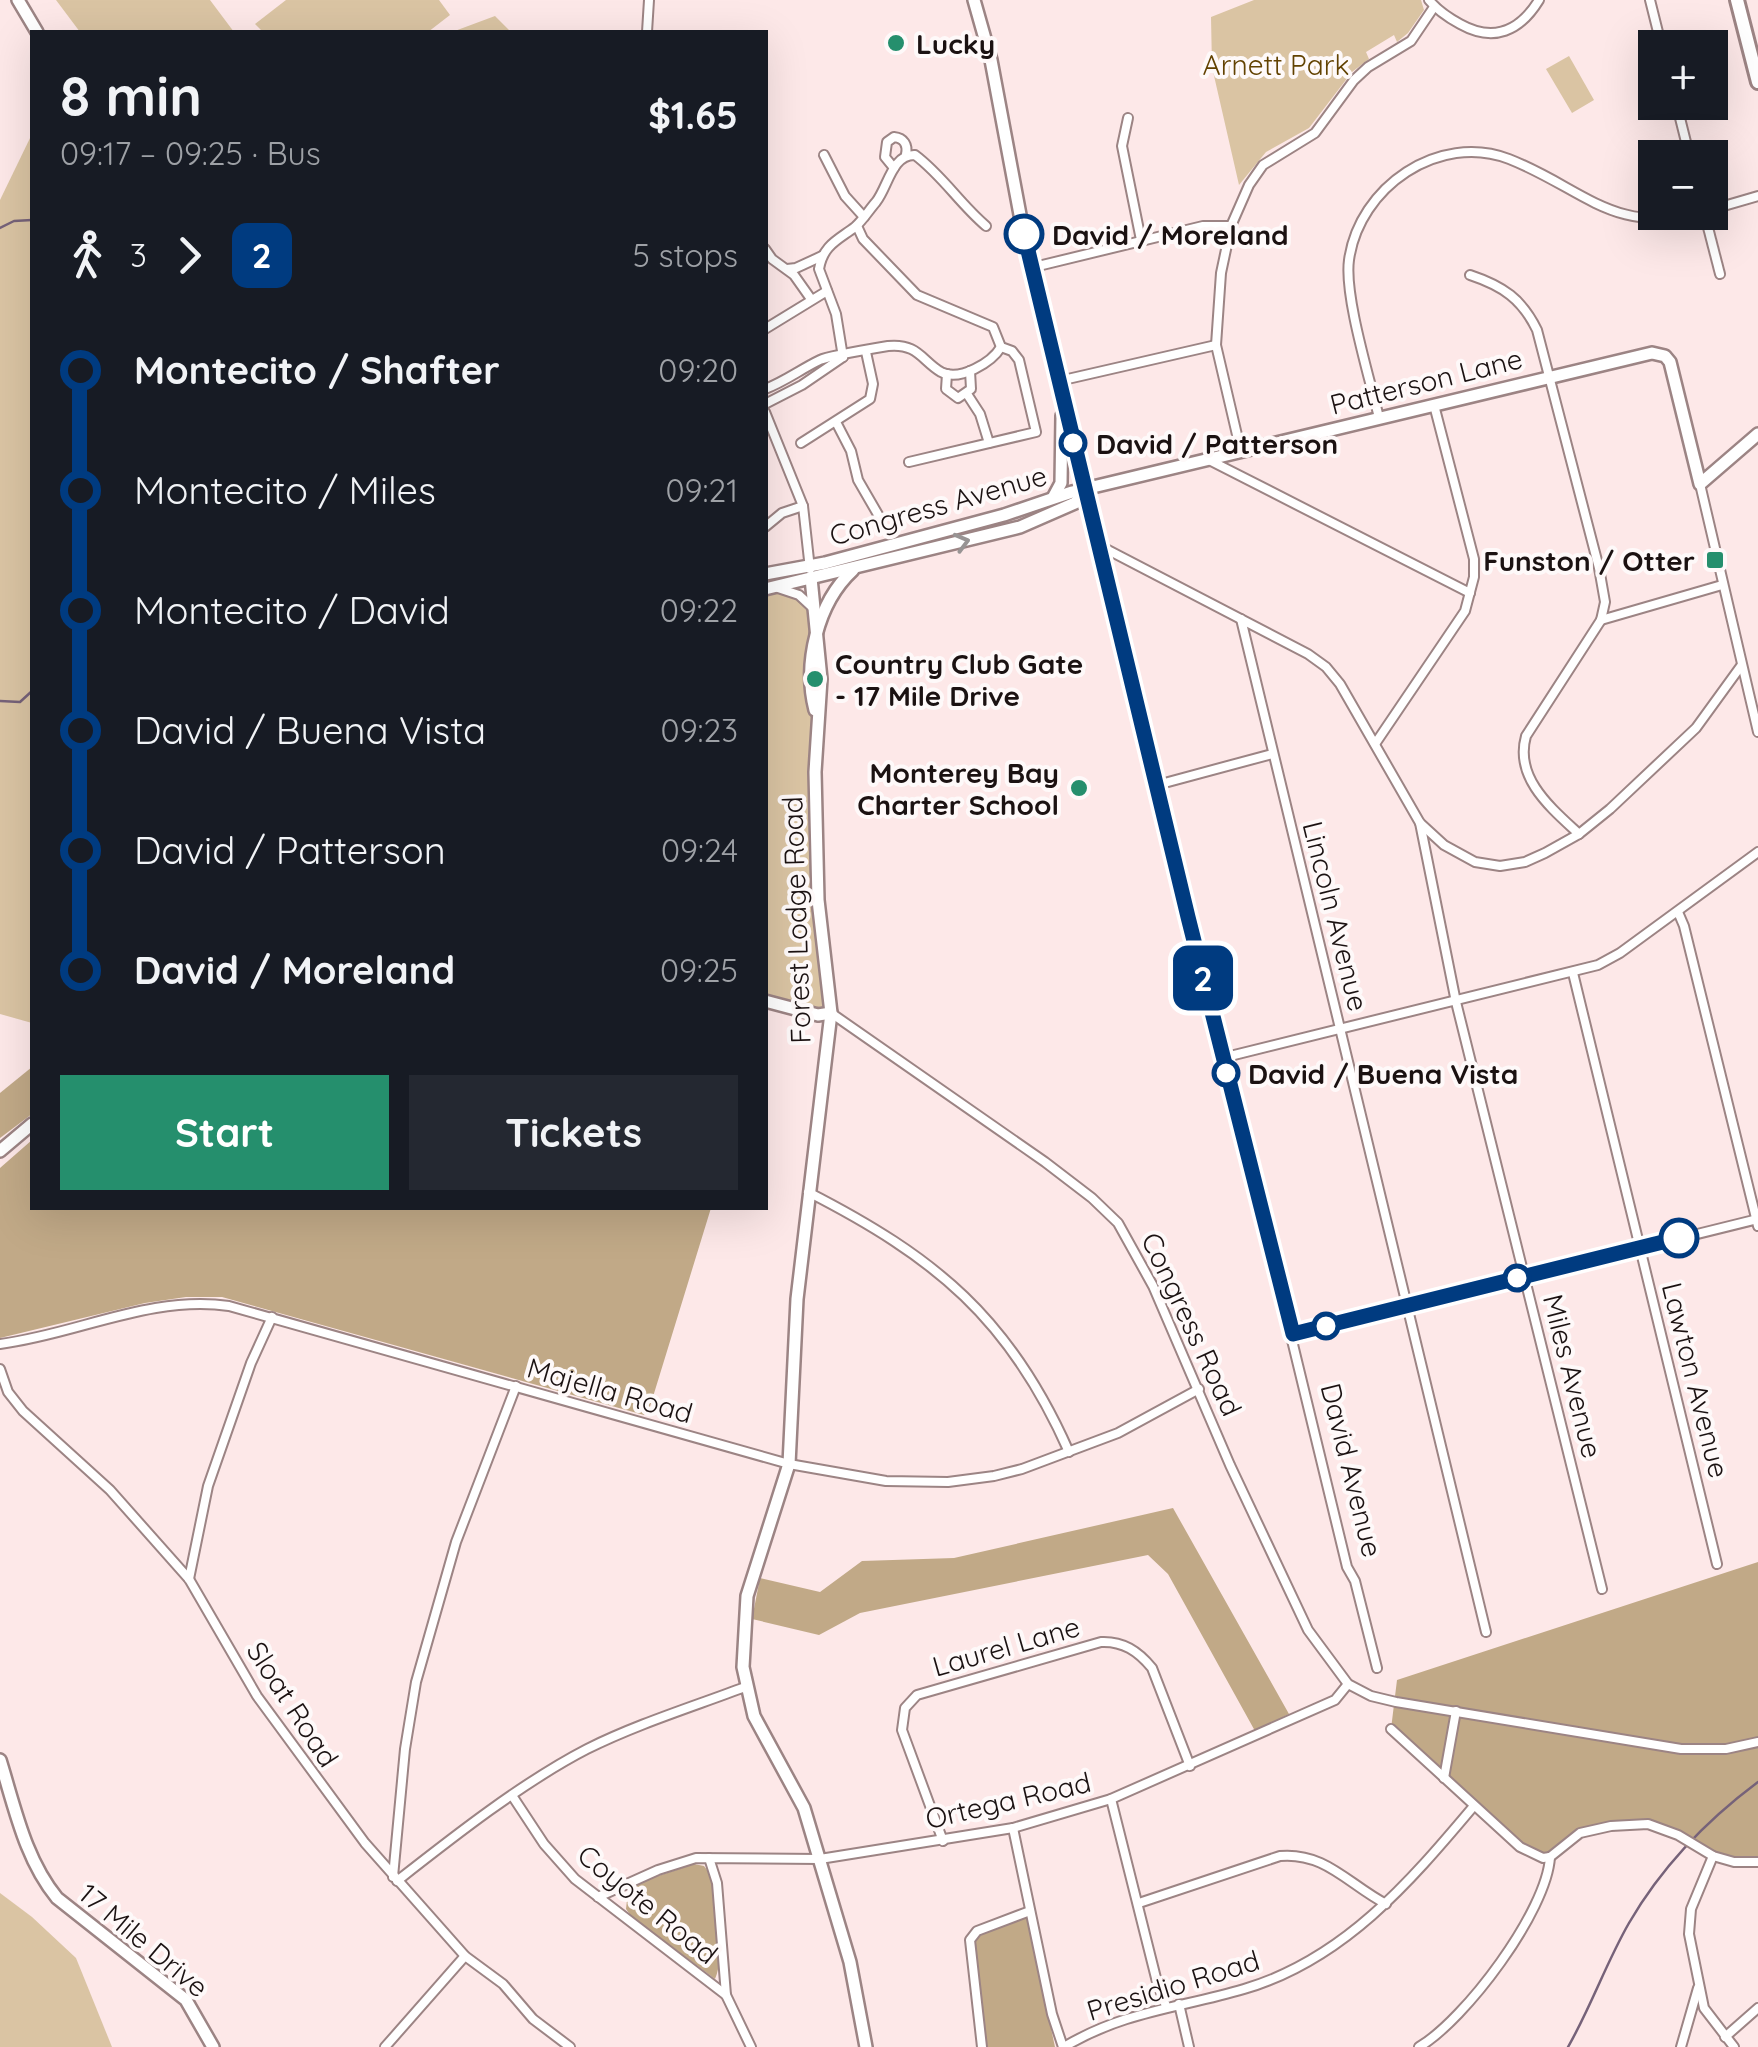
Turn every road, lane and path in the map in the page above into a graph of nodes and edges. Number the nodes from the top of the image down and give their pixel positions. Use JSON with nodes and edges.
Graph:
{"nodes":[{"id":1,"x":18,"y":0,"type":"edge"},
{"id":2,"x":648,"y":0,"type":"edge"},
{"id":3,"x":974,"y":0,"type":"edge"},
{"id":4,"x":1540,"y":0,"type":"edge"},
{"id":5,"x":1650,"y":0,"type":"edge"},
{"id":6,"x":1738,"y":0,"type":"edge"},
{"id":7,"x":1432,"y":3,"type":"edge"},
{"id":8,"x":37,"y":30,"type":"edge"},
{"id":9,"x":647,"y":30,"type":"edge"},
{"id":10,"x":1658,"y":30,"type":"edge"},
{"id":11,"x":1758,"y":82,"type":"edge"},
{"id":12,"x":1128,"y":118,"type":"dead end"},
{"id":13,"x":906,"y":154,"type":"junction"},
{"id":14,"x":824,"y":155,"type":"dead end"},
{"id":15,"x":894,"y":168,"type":"junction"},
{"id":16,"x":1758,"y":196,"type":"edge"},
{"id":17,"x":1728,"y":205,"type":"edge"},
{"id":18,"x":864,"y":216,"type":"junction"},
{"id":19,"x":1638,"y":219,"type":"edge"},
{"id":20,"x":857,"y":226,"type":"junction"},
{"id":21,"x":986,"y":226,"type":"dead end"},
{"id":22,"x":1231,"y":226,"type":"junction"},
{"id":23,"x":1709,"y":230,"type":"edge"},
{"id":24,"x":1141,"y":240,"type":"junction"},
{"id":25,"x":768,"y":253,"type":"edge"},
{"id":26,"x":822,"y":256,"type":"junction"},
{"id":27,"x":787,"y":268,"type":"junction"},
{"id":28,"x":1030,"y":268,"type":"junction"},
{"id":29,"x":1720,"y":274,"type":"dead end"},
{"id":30,"x":1470,"y":275,"type":"dead end"},
{"id":31,"x":827,"y":291,"type":"junction"},
{"id":32,"x":812,"y":300,"type":"junction"},
{"id":33,"x":768,"y":328,"type":"edge"},
{"id":34,"x":1216,"y":345,"type":"junction"},
{"id":35,"x":1001,"y":347,"type":"junction"},
{"id":36,"x":866,"y":352,"type":"junction"},
{"id":37,"x":842,"y":357,"type":"junction"},
{"id":38,"x":969,"y":371,"type":"junction"},
{"id":39,"x":946,"y":374,"type":"junction"},
{"id":40,"x":1549,"y":376,"type":"junction"},
{"id":41,"x":1059,"y":382,"type":"junction"},
{"id":42,"x":768,"y":388,"type":"edge"},
{"id":43,"x":967,"y":394,"type":"junction"},
{"id":44,"x":768,"y":402,"type":"edge"},
{"id":45,"x":1064,"y":402,"type":"junction"},
{"id":46,"x":1434,"y":404,"type":"junction"},
{"id":47,"x":1380,"y":418,"type":"junction"},
{"id":48,"x":768,"y":419,"type":"edge"},
{"id":49,"x":836,"y":422,"type":"junction"},
{"id":50,"x":1758,"y":434,"type":"edge"},
{"id":51,"x":801,"y":442,"type":"dead end"},
{"id":52,"x":988,"y":443,"type":"junction"},
{"id":53,"x":1241,"y":452,"type":"junction"},
{"id":54,"x":1210,"y":460,"type":"junction"},
{"id":55,"x":909,"y":462,"type":"dead end"},
{"id":56,"x":1700,"y":484,"type":"junction"},
{"id":57,"x":1086,"y":491,"type":"junction"},
{"id":58,"x":1054,"y":496,"type":"junction"},
{"id":59,"x":803,"y":506,"type":"junction"},
{"id":60,"x":880,"y":518,"type":"dead end"},
{"id":61,"x":768,"y":525,"type":"edge"},
{"id":62,"x":1099,"y":548,"type":"junction"},
{"id":63,"x":858,"y":567,"type":"junction"},
{"id":64,"x":810,"y":572,"type":"junction"},
{"id":65,"x":768,"y":574,"type":"edge"},
{"id":66,"x":1722,"y":585,"type":"junction"},
{"id":67,"x":768,"y":589,"type":"edge"},
{"id":68,"x":768,"y":589,"type":"edge"},
{"id":69,"x":1470,"y":593,"type":"junction"},
{"id":70,"x":814,"y":609,"type":"junction"},
{"id":71,"x":1241,"y":619,"type":"junction"},
{"id":72,"x":1601,"y":620,"type":"junction"},
{"id":73,"x":816,"y":641,"type":"junction"},
{"id":74,"x":1741,"y":666,"type":"junction"},
{"id":75,"x":1758,"y":732,"type":"edge"},
{"id":76,"x":1376,"y":744,"type":"junction"},
{"id":77,"x":1272,"y":754,"type":"junction"},
{"id":78,"x":1157,"y":785,"type":"junction"},
{"id":79,"x":1420,"y":823,"type":"junction"},
{"id":80,"x":1579,"y":834,"type":"junction"},
{"id":81,"x":1758,"y":852,"type":"edge"},
{"id":82,"x":1678,"y":912,"type":"junction"},
{"id":83,"x":1573,"y":973,"type":"junction"},
{"id":84,"x":768,"y":1002,"type":"edge"},
{"id":85,"x":1456,"y":1002,"type":"junction"},
{"id":86,"x":831,"y":1013,"type":"junction"},
{"id":87,"x":1342,"y":1030,"type":"junction"},
{"id":88,"x":1222,"y":1058,"type":"junction"},
{"id":89,"x":30,"y":1126,"type":"edge"},
{"id":90,"x":0,"y":1150,"type":"edge"},
{"id":91,"x":808,"y":1192,"type":"junction"},
{"id":92,"x":1757,"y":1221,"type":"edge"},
{"id":93,"x":1640,"y":1247,"type":"junction"},
{"id":94,"x":1525,"y":1276,"type":"junction"},
{"id":95,"x":1409,"y":1306,"type":"junction"},
{"id":96,"x":272,"y":1317,"type":"junction"},
{"id":97,"x":1293,"y":1334,"type":"junction"},
{"id":98,"x":0,"y":1344,"type":"edge"},
{"id":99,"x":0,"y":1369,"type":"edge"},
{"id":100,"x":516,"y":1386,"type":"junction"},
{"id":101,"x":1199,"y":1389,"type":"junction"},
{"id":102,"x":1069,"y":1452,"type":"junction"},
{"id":103,"x":789,"y":1464,"type":"junction"},
{"id":104,"x":1717,"y":1564,"type":"dead end"},
{"id":105,"x":190,"y":1579,"type":"junction"},
{"id":106,"x":1602,"y":1589,"type":"dead end"},
{"id":107,"x":1486,"y":1632,"type":"dead end"},
{"id":108,"x":1377,"y":1668,"type":"dead end"},
{"id":109,"x":1348,"y":1684,"type":"junction"},
{"id":110,"x":745,"y":1687,"type":"junction"},
{"id":111,"x":1456,"y":1712,"type":"junction"},
{"id":112,"x":1390,"y":1729,"type":"dead end"},
{"id":113,"x":1758,"y":1742,"type":"edge"},
{"id":114,"x":0,"y":1760,"type":"edge"},
{"id":115,"x":1190,"y":1766,"type":"junction"},
{"id":116,"x":1444,"y":1778,"type":"junction"},
{"id":117,"x":513,"y":1796,"type":"junction"},
{"id":118,"x":1111,"y":1798,"type":"junction"},
{"id":119,"x":1473,"y":1807,"type":"junction"},
{"id":120,"x":1013,"y":1828,"type":"junction"},
{"id":121,"x":943,"y":1841,"type":"junction"},
{"id":122,"x":1713,"y":1856,"type":"junction"},
{"id":123,"x":1550,"y":1857,"type":"junction"},
{"id":124,"x":710,"y":1858,"type":"junction"},
{"id":125,"x":820,"y":1860,"type":"junction"},
{"id":126,"x":1758,"y":1862,"type":"edge"},
{"id":127,"x":395,"y":1879,"type":"junction"},
{"id":128,"x":598,"y":1897,"type":"junction"},
{"id":129,"x":1139,"y":1903,"type":"junction"},
{"id":130,"x":1386,"y":1904,"type":"junction"},
{"id":131,"x":1030,"y":1911,"type":"junction"},
{"id":132,"x":464,"y":1956,"type":"junction"},
{"id":133,"x":1698,"y":1988,"type":"junction"},
{"id":134,"x":726,"y":1995,"type":"junction"},
{"id":135,"x":1179,"y":2004,"type":"junction"},
{"id":136,"x":1166,"y":2006,"type":"junction"},
{"id":137,"x":1758,"y":2008,"type":"edge"},
{"id":138,"x":1725,"y":2037,"type":"junction"},
{"id":139,"x":1424,"y":2045,"type":"edge"},
{"id":140,"x":213,"y":2047,"type":"edge"},
{"id":141,"x":385,"y":2047,"type":"edge"},
{"id":142,"x":570,"y":2047,"type":"edge"},
{"id":143,"x":751,"y":2047,"type":"edge"},
{"id":144,"x":866,"y":2047,"type":"edge"},
{"id":145,"x":982,"y":2047,"type":"edge"},
{"id":146,"x":1063,"y":2047,"type":"edge"},
{"id":147,"x":1189,"y":2047,"type":"edge"},
{"id":148,"x":1681,"y":2047,"type":"edge"},
{"id":149,"x":1734,"y":2047,"type":"edge"}],
"edges":[{"from":1,"to":8,"type":"street"},
{"from":2,"to":9,"type":"street"},
{"from":3,"to":28,"type":"street","name":"David Avenue"},
{"from":4,"to":7,"type":"street"},
{"from":5,"to":10,"type":"street"},
{"from":6,"to":11,"type":"main road"},
{"from":7,"to":22,"type":"street"},
{"from":12,"to":24,"type":"street"},
{"from":13,"to":15,"type":"street"},
{"from":13,"to":15,"type":"street"},
{"from":13,"to":21,"type":"street"},
{"from":14,"to":18,"type":"street"},
{"from":15,"to":18,"type":"street"},
{"from":16,"to":17,"type":"street"},
{"from":18,"to":20,"type":"street"},
{"from":19,"to":47,"type":"street"},
{"from":20,"to":26,"type":"street"},
{"from":20,"to":35,"type":"street"},
{"from":22,"to":24,"type":"street"},
{"from":22,"to":34,"type":"street"},
{"from":23,"to":29,"type":"street"},
{"from":24,"to":28,"type":"street"},
{"from":25,"to":27,"type":"street"},
{"from":26,"to":27,"type":"street"},
{"from":26,"to":31,"type":"street"},
{"from":27,"to":32,"type":"street"},
{"from":28,"to":41,"type":"street","name":"David Avenue"},
{"from":30,"to":40,"type":"street"},
{"from":31,"to":32,"type":"street"},
{"from":31,"to":37,"type":"street"},
{"from":32,"to":33,"type":"street"},
{"from":34,"to":41,"type":"street"},
{"from":34,"to":53,"type":"street"},
{"from":35,"to":38,"type":"street"},
{"from":35,"to":52,"type":"street"},
{"from":36,"to":37,"type":"street"},
{"from":36,"to":39,"type":"street"},
{"from":36,"to":49,"type":"street"},
{"from":37,"to":42,"type":"street"},
{"from":37,"to":44,"type":"street"},
{"from":38,"to":39,"type":"street"},
{"from":38,"to":43,"type":"street"},
{"from":39,"to":43,"type":"street"},
{"from":40,"to":46,"type":"street","name":"Patterson Lane"},
{"from":40,"to":56,"type":"street","name":"Patterson Lane"},
{"from":40,"to":72,"type":"street"},
{"from":41,"to":45,"type":"street","name":"David Avenue"},
{"from":43,"to":52,"type":"street"},
{"from":45,"to":57,"type":"street","name":"David Avenue"},
{"from":45,"to":58,"type":"street"},
{"from":46,"to":47,"type":"street","name":"Patterson Lane"},
{"from":46,"to":69,"type":"street"},
{"from":47,"to":53,"type":"street","name":"Patterson Lane"},
{"from":48,"to":59,"type":"street","name":"Forest Lodge Road"},
{"from":49,"to":51,"type":"street"},
{"from":49,"to":60,"type":"street"},
{"from":50,"to":56,"type":"street"},
{"from":52,"to":55,"type":"street"},
{"from":53,"to":54,"type":"street","name":"Patterson Lane"},
{"from":54,"to":57,"type":"street","name":"Patterson Lane"},
{"from":54,"to":69,"type":"street"},
{"from":56,"to":66,"type":"street"},
{"from":57,"to":58,"type":"street","name":"Congress Avenue"},
{"from":57,"to":62,"type":"street","name":"David Avenue"},
{"from":63,"to":57,"type":"street","name":"Congress Avenue","one_way":true},
{"from":58,"to":64,"type":"street","name":"Congress Avenue"},
{"from":59,"to":61,"type":"street"},
{"from":59,"to":64,"type":"street","name":"Forest Lodge Road"},
{"from":62,"to":71,"type":"street"},
{"from":62,"to":78,"type":"street","name":"David Avenue"},
{"from":63,"to":64,"type":"street","name":"Congress Avenue"},
{"from":63,"to":73,"type":"street"},
{"from":64,"to":65,"type":"street","name":"Congress Avenue"},
{"from":64,"to":67,"type":"street","name":"Congress Avenue"},
{"from":64,"to":70,"type":"street","name":"Forest Lodge Road"},
{"from":66,"to":72,"type":"street"},
{"from":66,"to":74,"type":"street"},
{"from":68,"to":70,"type":"street"},
{"from":69,"to":76,"type":"street"},
{"from":70,"to":73,"type":"street","name":"Forest Lodge Road"},
{"from":71,"to":76,"type":"street"},
{"from":71,"to":77,"type":"street","name":"Lincoln Avenue"},
{"from":72,"to":80,"type":"street"},
{"from":73,"to":86,"type":"street","name":"Forest Lodge Road"},
{"from":74,"to":75,"type":"street"},
{"from":74,"to":80,"type":"street"},
{"from":76,"to":79,"type":"street"},
{"from":77,"to":78,"type":"street"},
{"from":77,"to":87,"type":"street","name":"Lincoln Avenue"},
{"from":78,"to":88,"type":"street","name":"David Avenue"},
{"from":79,"to":80,"type":"street"},
{"from":79,"to":85,"type":"street","name":"Miles Avenue"},
{"from":81,"to":82,"type":"street"},
{"from":82,"to":83,"type":"street"},
{"from":82,"to":92,"type":"street"},
{"from":83,"to":85,"type":"street"},
{"from":83,"to":93,"type":"street","name":"Lawton Avenue"},
{"from":84,"to":86,"type":"street"},
{"from":85,"to":87,"type":"street"},
{"from":85,"to":94,"type":"street","name":"Miles Avenue"},
{"from":86,"to":91,"type":"street","name":"Forest Lodge Road"},
{"from":86,"to":101,"type":"street","name":"Congress Road"},
{"from":87,"to":88,"type":"street"},
{"from":87,"to":95,"type":"street","name":"Lincoln Avenue"},
{"from":88,"to":97,"type":"street","name":"David Avenue"},
{"from":89,"to":90,"type":"street"},
{"from":91,"to":102,"type":"street"},
{"from":91,"to":103,"type":"street","name":"Forest Lodge Road"},
{"from":92,"to":93,"type":"street"},
{"from":93,"to":94,"type":"street"},
{"from":93,"to":104,"type":"street","name":"Lawton Avenue"},
{"from":94,"to":95,"type":"street"},
{"from":94,"to":106,"type":"street","name":"Miles Avenue"},
{"from":95,"to":97,"type":"street"},
{"from":95,"to":107,"type":"street","name":"Lincoln Avenue"},
{"from":96,"to":98,"type":"street","name":"Majella Road"},
{"from":96,"to":100,"type":"street","name":"Majella Road"},
{"from":96,"to":105,"type":"street"},
{"from":97,"to":108,"type":"street","name":"David Avenue"},
{"from":99,"to":105,"type":"street","name":"Sloat Road"},
{"from":100,"to":103,"type":"street","name":"Majella Road"},
{"from":100,"to":127,"type":"street"},
{"from":101,"to":102,"type":"street","name":"Majella Road"},
{"from":101,"to":109,"type":"street","name":"Congress Road"},
{"from":102,"to":103,"type":"street","name":"Majella Road"},
{"from":103,"to":110,"type":"street","name":"Forest Lodge Road"},
{"from":105,"to":127,"type":"street","name":"Sloat Road"},
{"from":109,"to":111,"type":"street","name":"Congress Road"},
{"from":109,"to":115,"type":"street","name":"Ortega Road"},
{"from":110,"to":117,"type":"street"},
{"from":110,"to":125,"type":"street","name":"Forest Lodge Road"},
{"from":111,"to":113,"type":"street","name":"Congress Road"},
{"from":111,"to":116,"type":"street"},
{"from":112,"to":116,"type":"street"},
{"from":114,"to":140,"type":"street","name":"17 Mile Drive"},
{"from":115,"to":118,"type":"street","name":"Ortega Road"},
{"from":115,"to":121,"type":"street","name":"Laurel Lane"},
{"from":116,"to":119,"type":"street"},
{"from":117,"to":127,"type":"street"},
{"from":117,"to":128,"type":"street","name":"Coyote Road"},
{"from":118,"to":120,"type":"street","name":"Ortega Road"},
{"from":118,"to":129,"type":"street"},
{"from":119,"to":123,"type":"street"},
{"from":119,"to":130,"type":"street","name":"Presidio Road"},
{"from":120,"to":121,"type":"street","name":"Ortega Road"},
{"from":120,"to":131,"type":"street"},
{"from":121,"to":125,"type":"street","name":"Ortega Road"},
{"from":122,"to":123,"type":"street"},
{"from":122,"to":126,"type":"street"},
{"from":122,"to":133,"type":"street"},
{"from":123,"to":139,"type":"street"},
{"from":124,"to":125,"type":"street","name":"Ortega Road"},
{"from":124,"to":128,"type":"street","name":"Ortega Road"},
{"from":124,"to":134,"type":"street"},
{"from":125,"to":144,"type":"street","name":"Forest Lodge Road"},
{"from":127,"to":132,"type":"street","name":"Sloat Road"},
{"from":128,"to":134,"type":"street","name":"Coyote Road"},
{"from":129,"to":130,"type":"street"},
{"from":129,"to":136,"type":"street"},
{"from":130,"to":135,"type":"street","name":"Presidio Road"},
{"from":131,"to":145,"type":"street"},
{"from":131,"to":146,"type":"street"},
{"from":132,"to":141,"type":"street"},
{"from":132,"to":142,"type":"street","name":"Sloat Road"},
{"from":133,"to":138,"type":"street"},
{"from":133,"to":148,"type":"street"},
{"from":134,"to":143,"type":"street","name":"Coyote Road"},
{"from":135,"to":136,"type":"street","name":"Presidio Road"},
{"from":135,"to":147,"type":"street"},
{"from":136,"to":146,"type":"street","name":"Presidio Road"},
{"from":137,"to":138,"type":"street"},
{"from":138,"to":149,"type":"street"}]}
